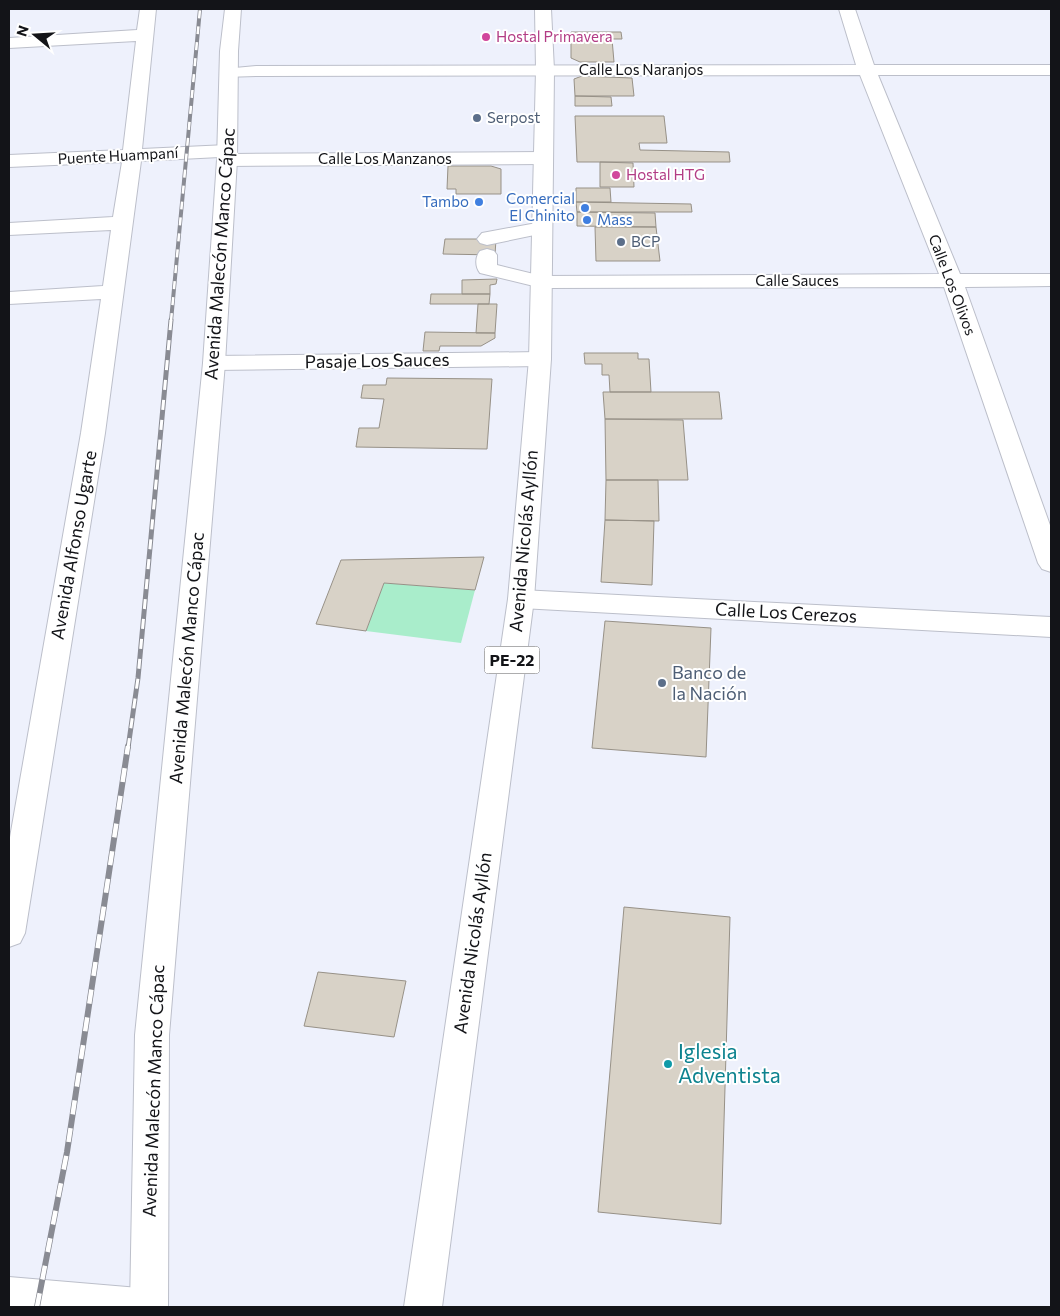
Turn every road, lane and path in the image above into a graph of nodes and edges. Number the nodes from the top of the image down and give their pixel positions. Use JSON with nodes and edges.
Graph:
{"nodes":[{"id":1,"x":148,"y":9,"type":"edge"},
{"id":2,"x":233,"y":9,"type":"edge"},
{"id":3,"x":543,"y":9,"type":"edge"},
{"id":4,"x":847,"y":9,"type":"edge"},
{"id":5,"x":145,"y":35,"type":"junction"},
{"id":6,"x":9,"y":44,"type":"edge"},
{"id":7,"x":545,"y":70,"type":"junction"},
{"id":8,"x":1051,"y":70,"type":"edge"},
{"id":9,"x":867,"y":71,"type":"junction"},
{"id":10,"x":230,"y":73,"type":"junction"},
{"id":11,"x":132,"y":155,"type":"junction"},
{"id":12,"x":227,"y":155,"type":"junction"},
{"id":13,"x":543,"y":158,"type":"junction"},
{"id":14,"x":9,"y":161,"type":"edge"},
{"id":15,"x":121,"y":223,"type":"junction"},
{"id":16,"x":542,"y":228,"type":"junction"},
{"id":17,"x":9,"y":229,"type":"edge"},
{"id":18,"x":952,"y":280,"type":"junction"},
{"id":19,"x":1051,"y":280,"type":"edge"},
{"id":20,"x":542,"y":282,"type":"junction"},
{"id":21,"x":112,"y":292,"type":"junction"},
{"id":22,"x":9,"y":298,"type":"edge"},
{"id":23,"x":540,"y":359,"type":"junction"},
{"id":24,"x":214,"y":363,"type":"junction"},
{"id":25,"x":1051,"y":563,"type":"edge"},
{"id":26,"x":521,"y":598,"type":"junction"},
{"id":27,"x":1051,"y":627,"type":"edge"},
{"id":28,"x":18,"y":817,"type":"edge"},
{"id":29,"x":9,"y":933,"type":"edge"},
{"id":30,"x":9,"y":1296,"type":"edge"},
{"id":31,"x":139,"y":1307,"type":"edge"},
{"id":32,"x":149,"y":1307,"type":"edge"},
{"id":33,"x":423,"y":1307,"type":"edge"}],
"edges":[{"from":1,"to":5,"type":"main road","name":"Avenida Alfonso Ugarte"},
{"from":2,"to":10,"type":"main road","name":"Avenida Malecón Manco Cápac"},
{"from":3,"to":7,"type":"main road","name":"Avenida Nicolás Ayllón","number":"PE-22"},
{"from":4,"to":9,"type":"main road","name":"Calle Los Olivos"},
{"from":5,"to":6,"type":"main road"},
{"from":5,"to":11,"type":"main road","name":"Avenida Alfonso Ugarte"},
{"from":7,"to":9,"type":"main road","name":"Calle Los Naranjos"},
{"from":7,"to":10,"type":"main road","name":"Calle Los Naranjos"},
{"from":7,"to":13,"type":"main road","name":"Avenida Nicolás Ayllón","number":"PE-22"},
{"from":8,"to":9,"type":"main road","name":"Calle Los Naranjos"},
{"from":9,"to":18,"type":"main road","name":"Calle Los Olivos"},
{"from":10,"to":12,"type":"main road","name":"Avenida Malecón Manco Cápac"},
{"from":11,"to":12,"type":"main road","name":"Puente Huampaní"},
{"from":11,"to":14,"type":"main road","name":"Puente Huampaní"},
{"from":11,"to":15,"type":"main road","name":"Avenida Alfonso Ugarte"},
{"from":12,"to":13,"type":"main road","name":"Calle Los Manzanos"},
{"from":12,"to":24,"type":"main road","name":"Avenida Malecón Manco Cápac"},
{"from":13,"to":16,"type":"main road","name":"Avenida Nicolás Ayllón","number":"PE-22"},
{"from":15,"to":17,"type":"main road"},
{"from":15,"to":21,"type":"main road","name":"Avenida Alfonso Ugarte"},
{"from":16,"to":20,"type":"main road","name":"Avenida Nicolás Ayllón","number":"PE-22"},
{"from":16,"to":20,"type":"main road","name":"Calle Sauces"},
{"from":18,"to":19,"type":"main road","name":"Calle Sauces"},
{"from":18,"to":20,"type":"main road","name":"Calle Sauces"},
{"from":18,"to":25,"type":"main road","name":"Calle Los Olivos"},
{"from":20,"to":23,"type":"main road","name":"Avenida Nicolás Ayllón","number":"PE-22"},
{"from":21,"to":22,"type":"main road"},
{"from":21,"to":28,"type":"main road","name":"Avenida Alfonso Ugarte"},
{"from":23,"to":24,"type":"main road","name":"Pasaje Los Sauces"},
{"from":23,"to":26,"type":"main road","name":"Avenida Nicolás Ayllón","number":"PE-22"},
{"from":24,"to":32,"type":"main road","name":"Avenida Malecón Manco Cápac"},
{"from":26,"to":27,"type":"main road","name":"Calle Los Cerezos"},
{"from":26,"to":33,"type":"main road","name":"Avenida Nicolás Ayllón","number":"PE-22"},
{"from":28,"to":29,"type":"main road","name":"Avenida Alfonso Ugarte"},
{"from":30,"to":31,"type":"main road"}]}
